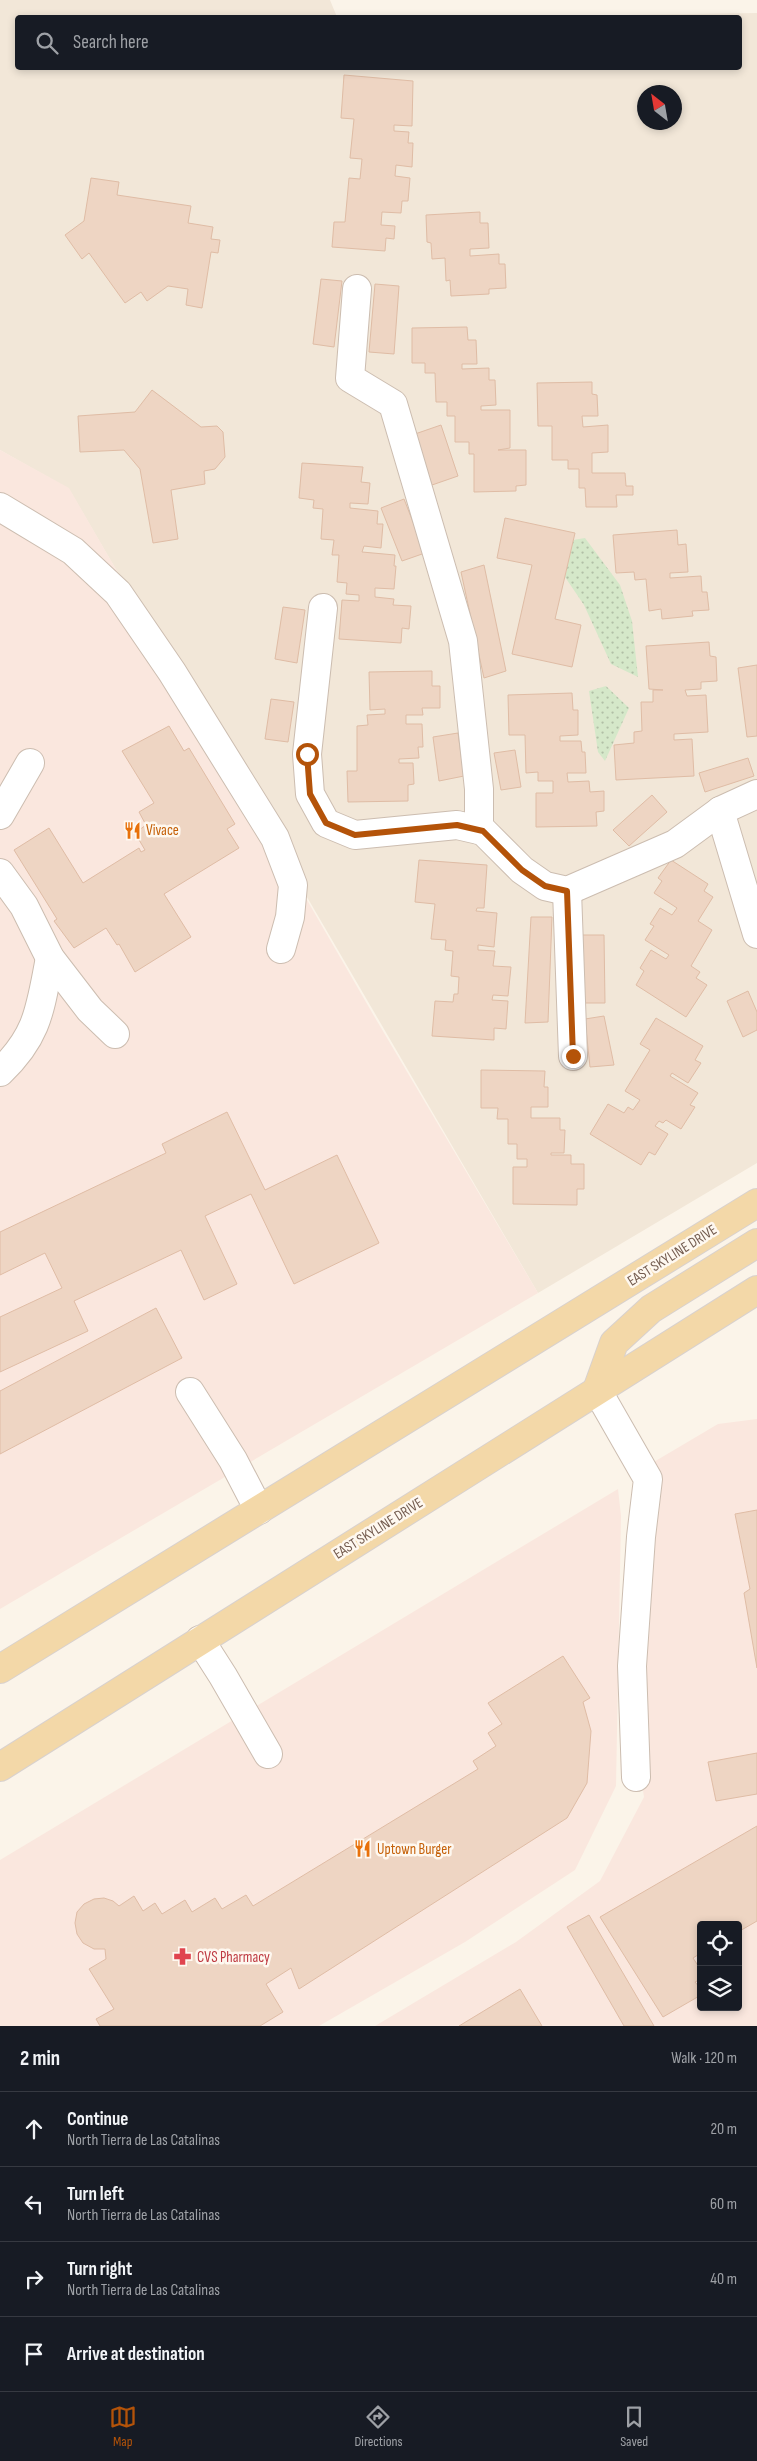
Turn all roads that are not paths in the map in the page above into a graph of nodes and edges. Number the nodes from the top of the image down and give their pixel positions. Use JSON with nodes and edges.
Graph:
{"nodes":[{"id":1,"x":357,"y":288,"type":"dead end"},
{"id":2,"x":0,"y":507,"type":"edge"},
{"id":3,"x":323,"y":608,"type":"dead end"},
{"id":4,"x":30,"y":763,"type":"dead end"},
{"id":5,"x":757,"y":794,"type":"edge"},
{"id":6,"x":720,"y":812,"type":"junction"},
{"id":7,"x":0,"y":815,"type":"edge"},
{"id":8,"x":479,"y":830,"type":"junction"},
{"id":9,"x":0,"y":872,"type":"edge"},
{"id":10,"x":567,"y":891,"type":"junction"},
{"id":11,"x":757,"y":934,"type":"edge"},
{"id":12,"x":281,"y":949,"type":"dead end"},
{"id":13,"x":50,"y":958,"type":"junction"},
{"id":14,"x":115,"y":1034,"type":"dead end"},
{"id":15,"x":573,"y":1056,"type":"dead end"},
{"id":16,"x":0,"y":1072,"type":"edge"},
{"id":17,"x":757,"y":1203,"type":"edge"},
{"id":18,"x":757,"y":1243,"type":"edge"},
{"id":19,"x":757,"y":1290,"type":"edge"},
{"id":20,"x":597,"y":1390,"type":"junction"},
{"id":21,"x":190,"y":1392,"type":"dead end"},
{"id":22,"x":260,"y":1510,"type":"junction"},
{"id":23,"x":200,"y":1640,"type":"junction"},
{"id":24,"x":0,"y":1669,"type":"edge"},
{"id":25,"x":268,"y":1754,"type":"dead end"},
{"id":26,"x":0,"y":1768,"type":"edge"},
{"id":27,"x":636,"y":1777,"type":"dead end"}],
"edges":[{"from":1,"to":8,"type":"street"},
{"from":2,"to":12,"type":"street"},
{"from":3,"to":8,"type":"street"},
{"from":4,"to":7,"type":"street"},
{"from":5,"to":6,"type":"street"},
{"from":6,"to":10,"type":"street"},
{"from":6,"to":11,"type":"street"},
{"from":8,"to":10,"type":"street"},
{"from":9,"to":13,"type":"street"},
{"from":10,"to":15,"type":"street"},
{"from":13,"to":14,"type":"street"},
{"from":13,"to":16,"type":"street"},
{"from":17,"to":22,"type":"main road","name":"EAST SKYLINE DRIVE"},
{"from":18,"to":20,"type":"main road"},
{"from":19,"to":20,"type":"main road","name":"EAST SKYLINE DRIVE"},
{"from":20,"to":23,"type":"main road","name":"EAST SKYLINE DRIVE"},
{"from":20,"to":27,"type":"street"},
{"from":21,"to":22,"type":"street"},
{"from":22,"to":24,"type":"main road","name":"EAST SKYLINE DRIVE"},
{"from":23,"to":25,"type":"street"},
{"from":23,"to":26,"type":"main road","name":"EAST SKYLINE DRIVE"}]}
